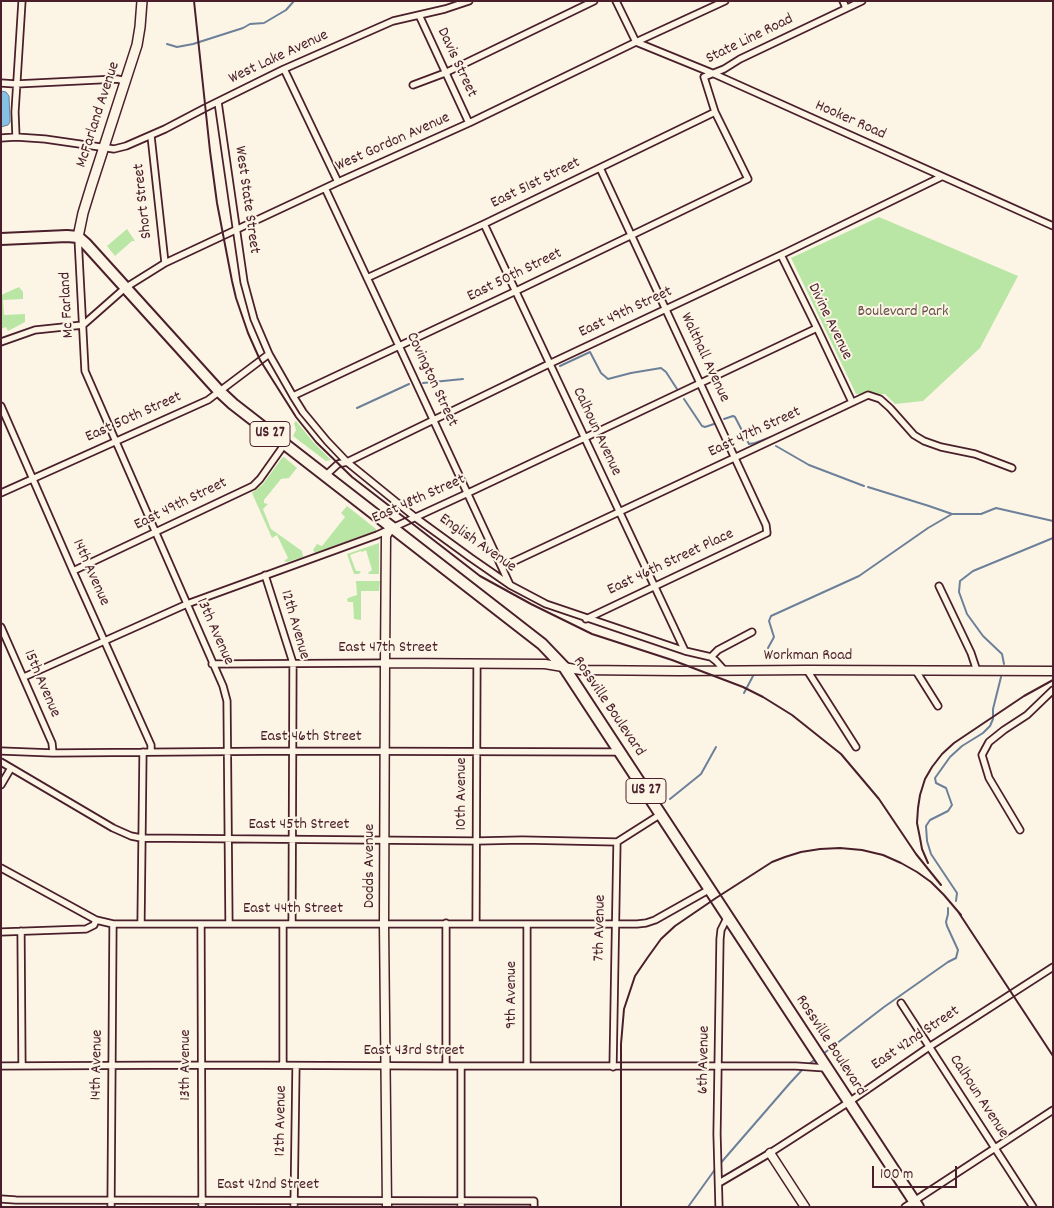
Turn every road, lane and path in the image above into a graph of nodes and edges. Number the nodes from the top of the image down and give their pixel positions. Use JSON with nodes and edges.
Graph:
{"nodes":[{"id":1,"x":22,"y":1,"type":"edge"},
{"id":2,"x":142,"y":1,"type":"edge"},
{"id":3,"x":469,"y":1,"type":"edge"},
{"id":4,"x":594,"y":1,"type":"edge"},
{"id":5,"x":616,"y":1,"type":"edge"},
{"id":6,"x":725,"y":1,"type":"edge"},
{"id":7,"x":843,"y":1,"type":"edge"},
{"id":8,"x":862,"y":1,"type":"edge"},
{"id":9,"x":846,"y":8,"type":"junction"},
{"id":10,"x":419,"y":15,"type":"junction"},
{"id":11,"x":636,"y":42,"type":"junction"},
{"id":12,"x":284,"y":69,"type":"junction"},
{"id":13,"x":445,"y":73,"type":"junction"},
{"id":14,"x":712,"y":74,"type":"junction"},
{"id":15,"x":126,"y":80,"type":"junction"},
{"id":16,"x":1,"y":83,"type":"edge"},
{"id":17,"x":16,"y":84,"type":"junction"},
{"id":18,"x":413,"y":85,"type":"dead end"},
{"id":19,"x":218,"y":102,"type":"junction"},
{"id":20,"x":715,"y":112,"type":"junction"},
{"id":21,"x":469,"y":123,"type":"junction"},
{"id":22,"x":151,"y":136,"type":"junction"},
{"id":23,"x":16,"y":137,"type":"junction"},
{"id":24,"x":1,"y":138,"type":"edge"},
{"id":25,"x":104,"y":148,"type":"junction"},
{"id":26,"x":600,"y":168,"type":"junction"},
{"id":27,"x":941,"y":177,"type":"junction"},
{"id":28,"x":338,"y":182,"type":"junction"},
{"id":29,"x":325,"y":188,"type":"junction"},
{"id":30,"x":484,"y":224,"type":"junction"},
{"id":31,"x":1053,"y":226,"type":"edge"},
{"id":32,"x":236,"y":229,"type":"junction"},
{"id":33,"x":632,"y":235,"type":"junction"},
{"id":34,"x":78,"y":237,"type":"junction"},
{"id":35,"x":1,"y":239,"type":"edge"},
{"id":36,"x":781,"y":255,"type":"junction"},
{"id":37,"x":165,"y":263,"type":"junction"},
{"id":38,"x":367,"y":278,"type":"junction"},
{"id":39,"x":125,"y":288,"type":"junction"},
{"id":40,"x":516,"y":291,"type":"junction"},
{"id":41,"x":249,"y":302,"type":"joint"},
{"id":42,"x":666,"y":310,"type":"junction"},
{"id":43,"x":83,"y":326,"type":"junction"},
{"id":44,"x":817,"y":328,"type":"junction"},
{"id":45,"x":1,"y":342,"type":"edge"},
{"id":46,"x":400,"y":346,"type":"junction"},
{"id":47,"x":269,"y":354,"type":"junction"},
{"id":48,"x":549,"y":364,"type":"junction"},
{"id":49,"x":85,"y":371,"type":"joint"},
{"id":50,"x":700,"y":383,"type":"junction"},
{"id":51,"x":219,"y":391,"type":"junction"},
{"id":52,"x":293,"y":396,"type":"junction"},
{"id":53,"x":852,"y":402,"type":"junction"},
{"id":54,"x":1,"y":406,"type":"edge"},
{"id":55,"x":3,"y":413,"type":"edge"},
{"id":56,"x":433,"y":419,"type":"junction"},
{"id":57,"x":584,"y":438,"type":"junction"},
{"id":58,"x":115,"y":441,"type":"junction"},
{"id":59,"x":284,"y":445,"type":"junction"},
{"id":60,"x":735,"y":458,"type":"junction"},
{"id":61,"x":346,"y":462,"type":"junction"},
{"id":62,"x":1012,"y":468,"type":"dead end"},
{"id":63,"x":325,"y":476,"type":"junction"},
{"id":64,"x":33,"y":478,"type":"junction"},
{"id":65,"x":1,"y":493,"type":"edge"},
{"id":66,"x":468,"y":493,"type":"junction"},
{"id":67,"x":619,"y":513,"type":"junction"},
{"id":68,"x":416,"y":518,"type":"junction"},
{"id":69,"x":391,"y":528,"type":"junction"},
{"id":70,"x":156,"y":532,"type":"junction"},
{"id":71,"x":767,"y":533,"type":"joint"},
{"id":72,"x":502,"y":567,"type":"junction"},
{"id":73,"x":73,"y":571,"type":"junction"},
{"id":74,"x":265,"y":575,"type":"junction"},
{"id":75,"x":510,"y":585,"type":"junction"},
{"id":76,"x":654,"y":586,"type":"junction"},
{"id":77,"x":939,"y":586,"type":"dead end"},
{"id":78,"x":187,"y":604,"type":"junction"},
{"id":79,"x":586,"y":619,"type":"junction"},
{"id":80,"x":1,"y":627,"type":"edge"},
{"id":81,"x":752,"y":632,"type":"dead end"},
{"id":82,"x":105,"y":641,"type":"junction"},
{"id":83,"x":685,"y":651,"type":"junction"},
{"id":84,"x":711,"y":657,"type":"junction"},
{"id":85,"x":292,"y":663,"type":"junction"},
{"id":86,"x":385,"y":663,"type":"junction"},
{"id":87,"x":477,"y":663,"type":"junction"},
{"id":88,"x":212,"y":664,"type":"junction"},
{"id":89,"x":564,"y":667,"type":"junction"},
{"id":90,"x":807,"y":670,"type":"junction"},
{"id":91,"x":725,"y":671,"type":"junction"},
{"id":92,"x":916,"y":671,"type":"junction"},
{"id":93,"x":977,"y":671,"type":"junction"},
{"id":94,"x":1053,"y":671,"type":"edge"},
{"id":95,"x":24,"y":678,"type":"junction"},
{"id":96,"x":1053,"y":690,"type":"edge"},
{"id":97,"x":938,"y":706,"type":"dead end"},
{"id":98,"x":856,"y":747,"type":"dead end"},
{"id":99,"x":1,"y":751,"type":"edge"},
{"id":100,"x":228,"y":751,"type":"junction"},
{"id":101,"x":293,"y":751,"type":"junction"},
{"id":102,"x":143,"y":752,"type":"junction"},
{"id":103,"x":152,"y":752,"type":"junction"},
{"id":104,"x":385,"y":752,"type":"junction"},
{"id":105,"x":477,"y":752,"type":"junction"},
{"id":106,"x":621,"y":752,"type":"junction"},
{"id":107,"x":53,"y":753,"type":"junction"},
{"id":108,"x":1,"y":762,"type":"edge"},
{"id":109,"x":11,"y":768,"type":"junction"},
{"id":110,"x":1,"y":785,"type":"edge"},
{"id":111,"x":662,"y":814,"type":"junction"},
{"id":112,"x":1020,"y":830,"type":"dead end"},
{"id":113,"x":141,"y":838,"type":"junction"},
{"id":114,"x":228,"y":840,"type":"junction"},
{"id":115,"x":293,"y":840,"type":"junction"},
{"id":116,"x":385,"y":841,"type":"junction"},
{"id":117,"x":477,"y":841,"type":"junction"},
{"id":118,"x":617,"y":842,"type":"junction"},
{"id":119,"x":1,"y":868,"type":"edge"},
{"id":120,"x":710,"y":889,"type":"junction"},
{"id":121,"x":728,"y":916,"type":"junction"},
{"id":122,"x":96,"y":920,"type":"junction"},
{"id":123,"x":141,"y":923,"type":"junction"},
{"id":124,"x":446,"y":923,"type":"junction"},
{"id":125,"x":113,"y":924,"type":"junction"},
{"id":126,"x":201,"y":924,"type":"junction"},
{"id":127,"x":229,"y":924,"type":"junction"},
{"id":128,"x":283,"y":924,"type":"junction"},
{"id":129,"x":292,"y":924,"type":"junction"},
{"id":130,"x":384,"y":924,"type":"junction"},
{"id":131,"x":476,"y":924,"type":"junction"},
{"id":132,"x":527,"y":924,"type":"junction"},
{"id":133,"x":615,"y":924,"type":"junction"},
{"id":134,"x":20,"y":931,"type":"junction"},
{"id":135,"x":1,"y":932,"type":"edge"},
{"id":136,"x":1053,"y":966,"type":"edge"},
{"id":137,"x":901,"y":1003,"type":"dead end"},
{"id":138,"x":929,"y":1047,"type":"junction"},
{"id":139,"x":201,"y":1065,"type":"junction"},
{"id":140,"x":1,"y":1066,"type":"edge"},
{"id":141,"x":22,"y":1066,"type":"junction"},
{"id":142,"x":112,"y":1066,"type":"junction"},
{"id":143,"x":283,"y":1066,"type":"junction"},
{"id":144,"x":296,"y":1066,"type":"junction"},
{"id":145,"x":386,"y":1066,"type":"junction"},
{"id":146,"x":446,"y":1066,"type":"junction"},
{"id":147,"x":461,"y":1066,"type":"junction"},
{"id":148,"x":527,"y":1066,"type":"junction"},
{"id":149,"x":613,"y":1066,"type":"junction"},
{"id":150,"x":719,"y":1066,"type":"junction"},
{"id":151,"x":826,"y":1068,"type":"junction"},
{"id":152,"x":849,"y":1102,"type":"junction"},
{"id":153,"x":1053,"y":1110,"type":"edge"},
{"id":154,"x":995,"y":1148,"type":"junction"},
{"id":155,"x":770,"y":1154,"type":"junction"},
{"id":156,"x":719,"y":1184,"type":"junction"},
{"id":157,"x":1,"y":1199,"type":"edge"},
{"id":158,"x":16,"y":1200,"type":"junction"},
{"id":159,"x":110,"y":1200,"type":"junction"},
{"id":160,"x":202,"y":1203,"type":"edge"},
{"id":161,"x":387,"y":1203,"type":"edge"},
{"id":162,"x":294,"y":1204,"type":"edge"},
{"id":163,"x":461,"y":1204,"type":"edge"},
{"id":164,"x":534,"y":1204,"type":"edge"},
{"id":165,"x":913,"y":1205,"type":"edge"},
{"id":166,"x":16,"y":1207,"type":"edge"},
{"id":167,"x":110,"y":1207,"type":"edge"},
{"id":168,"x":719,"y":1207,"type":"edge"},
{"id":169,"x":805,"y":1207,"type":"edge"},
{"id":170,"x":1033,"y":1207,"type":"edge"}],
"edges":[{"from":1,"to":17,"type":"street"},
{"from":2,"to":15,"type":"main road","name":"McFarland Avenue"},
{"from":3,"to":10,"type":"street","name":"West Lake Avenue"},
{"from":4,"to":13,"type":"street"},
{"from":5,"to":11,"type":"street"},
{"from":6,"to":11,"type":"street","name":"West Gordon Avenue"},
{"from":7,"to":9,"type":"street"},
{"from":8,"to":9,"type":"street","name":"State Line Road"},
{"from":9,"to":14,"type":"street","name":"State Line Road"},
{"from":10,"to":12,"type":"street","name":"West Lake Avenue"},
{"from":10,"to":13,"type":"street","name":"Davis Street"},
{"from":11,"to":14,"type":"street","name":"Hooker Road"},
{"from":11,"to":21,"type":"street","name":"West Gordon Avenue"},
{"from":12,"to":19,"type":"street","name":"West Lake Avenue"},
{"from":12,"to":28,"type":"street"},
{"from":13,"to":18,"type":"street"},
{"from":13,"to":21,"type":"street","name":"Davis Street"},
{"from":14,"to":20,"type":"street","name":"State Line Road"},
{"from":14,"to":27,"type":"street","name":"Hooker Road"},
{"from":15,"to":17,"type":"street"},
{"from":15,"to":25,"type":"main road","name":"McFarland Avenue"},
{"from":16,"to":17,"type":"street"},
{"from":17,"to":23,"type":"street"},
{"from":19,"to":22,"type":"street","name":"West Lake Avenue"},
{"from":19,"to":32,"type":"street","name":"West State Street"},
{"from":20,"to":26,"type":"street","name":"East 51st Street"},
{"from":20,"to":33,"type":"street","name":"East 50th Street"},
{"from":21,"to":28,"type":"street","name":"West Gordon Avenue"},
{"from":22,"to":25,"type":"street","name":"West Lake Avenue"},
{"from":22,"to":37,"type":"street","name":"Short Street"},
{"from":23,"to":24,"type":"street","name":"West Lake Avenue"},
{"from":23,"to":25,"type":"street","name":"West Lake Avenue"},
{"from":25,"to":34,"type":"main road","name":"McFarland Avenue"},
{"from":26,"to":30,"type":"street","name":"East 51st Street"},
{"from":26,"to":33,"type":"street","name":"Walthall Avenue"},
{"from":27,"to":31,"type":"street","name":"Hooker Road"},
{"from":27,"to":36,"type":"street","name":"East 49th Street"},
{"from":28,"to":29,"type":"street","name":"West Gordon Avenue"},
{"from":29,"to":32,"type":"street","name":"West Gordon Avenue"},
{"from":29,"to":38,"type":"street","name":"Covington Street"},
{"from":30,"to":38,"type":"street","name":"East 51st Street"},
{"from":30,"to":40,"type":"street","name":"Calhoun Avenue"},
{"from":32,"to":37,"type":"street","name":"West Gordon Avenue"},
{"from":32,"to":41,"type":"street","name":"West State Street"},
{"from":33,"to":40,"type":"street","name":"East 50th Street"},
{"from":33,"to":42,"type":"street","name":"Walthall Avenue"},
{"from":34,"to":35,"type":"highway"},
{"from":34,"to":39,"type":"highway","number":"US 27"},
{"from":34,"to":43,"type":"street","name":"Mc Farland"},
{"from":36,"to":42,"type":"street","name":"East 49th Street"},
{"from":36,"to":44,"type":"street","name":"Divine Avenue"},
{"from":37,"to":39,"type":"street","name":"West Gordon Avenue"},
{"from":38,"to":46,"type":"street","name":"Covington Street"},
{"from":39,"to":43,"type":"street","name":"West Gordon Avenue"},
{"from":39,"to":51,"type":"highway","name":"Rossville Boulevard","number":"US 27"},
{"from":40,"to":46,"type":"street","name":"East 50th Street"},
{"from":40,"to":48,"type":"street","name":"Calhoun Avenue"},
{"from":41,"to":47,"type":"street","name":"English Avenue"},
{"from":42,"to":48,"type":"street","name":"East 49th Street"},
{"from":42,"to":50,"type":"street","name":"Walthall Avenue"},
{"from":43,"to":45,"type":"street"},
{"from":43,"to":49,"type":"street","name":"Mc Farland"},
{"from":44,"to":50,"type":"street","name":"East 48th Street"},
{"from":44,"to":53,"type":"street","name":"Divine Avenue"},
{"from":46,"to":52,"type":"street","name":"East 50th Street"},
{"from":46,"to":56,"type":"street","name":"Covington Street"},
{"from":47,"to":51,"type":"street","name":"East 50th Street"},
{"from":47,"to":52,"type":"street","name":"English Avenue"},
{"from":48,"to":56,"type":"street","name":"East 49th Street"},
{"from":48,"to":57,"type":"street","name":"Calhoun Avenue"},
{"from":49,"to":58,"type":"street","name":"13th Avenue"},
{"from":50,"to":57,"type":"street","name":"East 48th Street"},
{"from":50,"to":60,"type":"street","name":"Walthall Avenue"},
{"from":51,"to":58,"type":"street","name":"East 50th Street"},
{"from":51,"to":59,"type":"highway","name":"Rossville Boulevard","number":"US 27"},
{"from":52,"to":61,"type":"street","name":"English Avenue"},
{"from":53,"to":60,"type":"street","name":"East 47th Street"},
{"from":53,"to":62,"type":"street","name":"East 47th Street"},
{"from":54,"to":55,"type":"street","name":"14th Avenue"},
{"from":55,"to":64,"type":"street","name":"14th Avenue"},
{"from":56,"to":61,"type":"street","name":"East 49th Street"},
{"from":56,"to":66,"type":"street","name":"Covington Street"},
{"from":57,"to":66,"type":"street","name":"East 48th Street"},
{"from":57,"to":67,"type":"street","name":"Calhoun Avenue"},
{"from":58,"to":64,"type":"street","name":"East 50th Street"},
{"from":58,"to":70,"type":"street","name":"13th Avenue"},
{"from":59,"to":63,"type":"highway","name":"Rossville Boulevard","number":"US 27"},
{"from":59,"to":70,"type":"street","name":"East 49th Street"},
{"from":60,"to":67,"type":"street","name":"East 47th Street"},
{"from":60,"to":71,"type":"street","name":"Walthall Avenue"},
{"from":61,"to":63,"type":"street","name":"East 49th Street"},
{"from":61,"to":68,"type":"street","name":"English Avenue"},
{"from":63,"to":69,"type":"highway","name":"Rossville Boulevard","number":"US 27"},
{"from":64,"to":65,"type":"street","name":"East 50th Street"},
{"from":64,"to":73,"type":"street","name":"14th Avenue"},
{"from":66,"to":68,"type":"street","name":"East 48th Street"},
{"from":66,"to":72,"type":"street","name":"Covington Street"},
{"from":67,"to":72,"type":"street","name":"East 47th Street"},
{"from":67,"to":76,"type":"street","name":"Calhoun Avenue"},
{"from":68,"to":69,"type":"street","name":"East 48th Street"},
{"from":68,"to":75,"type":"street","name":"English Avenue"},
{"from":69,"to":74,"type":"street","name":"East 48th Street"},
{"from":69,"to":86,"type":"street","name":"Dodds Avenue"},
{"from":69,"to":89,"type":"highway","name":"Rossville Boulevard","number":"US 27"},
{"from":70,"to":73,"type":"street","name":"East 49th Street"},
{"from":70,"to":78,"type":"street","name":"13th Avenue"},
{"from":71,"to":76,"type":"street","name":"East 46th Street Place"},
{"from":72,"to":75,"type":"street","name":"Covington Street"},
{"from":73,"to":82,"type":"street","name":"14th Avenue"},
{"from":74,"to":78,"type":"street","name":"East 48th Street"},
{"from":74,"to":85,"type":"street","name":"12th Avenue"},
{"from":75,"to":79,"type":"street","name":"English Avenue"},
{"from":76,"to":79,"type":"street","name":"East 46th Street Place"},
{"from":76,"to":83,"type":"street","name":"Calhoun Avenue"},
{"from":77,"to":93,"type":"street"},
{"from":78,"to":82,"type":"street","name":"East 48th Street"},
{"from":78,"to":88,"type":"street","name":"13th Avenue"},
{"from":79,"to":83,"type":"street","name":"English Avenue"},
{"from":80,"to":95,"type":"street","name":"15th Avenue"},
{"from":81,"to":84,"type":"street"},
{"from":82,"to":95,"type":"street","name":"East 48th Street"},
{"from":82,"to":103,"type":"street","name":"14th Avenue"},
{"from":83,"to":84,"type":"street","name":"English Avenue"},
{"from":84,"to":91,"type":"street"},
{"from":85,"to":86,"type":"street","name":"East 47th Street"},
{"from":85,"to":88,"type":"street","name":"East 47th Street"},
{"from":85,"to":101,"type":"street","name":"12th Avenue"},
{"from":86,"to":87,"type":"street","name":"East 47th Street"},
{"from":86,"to":104,"type":"street","name":"Dodds Avenue"},
{"from":87,"to":89,"type":"street","name":"East 47th Street"},
{"from":87,"to":105,"type":"street","name":"10th Avenue"},
{"from":88,"to":100,"type":"street","name":"13th Avenue"},
{"from":89,"to":91,"type":"street","name":"Workman Road"},
{"from":89,"to":106,"type":"highway","name":"Rossville Boulevard","number":"US 27"},
{"from":90,"to":91,"type":"street","name":"Workman Road"},
{"from":90,"to":92,"type":"street","name":"Workman Road"},
{"from":90,"to":98,"type":"street"},
{"from":92,"to":93,"type":"street","name":"Workman Road"},
{"from":92,"to":97,"type":"street"},
{"from":93,"to":94,"type":"street","name":"Workman Road"},
{"from":95,"to":107,"type":"street","name":"15th Avenue"},
{"from":96,"to":112,"type":"street"},
{"from":99,"to":107,"type":"street","name":"East 46th Street"},
{"from":100,"to":101,"type":"street","name":"East 46th Street"},
{"from":100,"to":103,"type":"street","name":"East 46th Street"},
{"from":100,"to":114,"type":"street","name":"13th Avenue"},
{"from":101,"to":104,"type":"street","name":"East 46th Street"},
{"from":101,"to":115,"type":"street","name":"12th Avenue"},
{"from":102,"to":103,"type":"street","name":"East 46th Street"},
{"from":102,"to":107,"type":"street","name":"East 46th Street"},
{"from":102,"to":113,"type":"street"},
{"from":104,"to":105,"type":"street","name":"East 46th Street"},
{"from":104,"to":116,"type":"street","name":"Dodds Avenue"},
{"from":105,"to":106,"type":"street","name":"East 46th Street"},
{"from":105,"to":117,"type":"street","name":"10th Avenue"},
{"from":106,"to":111,"type":"highway","name":"Rossville Boulevard","number":"US 27"},
{"from":108,"to":109,"type":"street","name":"East 45th Street"},
{"from":109,"to":110,"type":"street"},
{"from":109,"to":113,"type":"street","name":"East 45th Street"},
{"from":111,"to":118,"type":"street"},
{"from":111,"to":120,"type":"highway","name":"Rossville Boulevard","number":"US 27"},
{"from":113,"to":114,"type":"street","name":"East 45th Street"},
{"from":113,"to":123,"type":"street"},
{"from":114,"to":115,"type":"street","name":"East 45th Street"},
{"from":114,"to":127,"type":"street","name":"13th Avenue"},
{"from":115,"to":116,"type":"street","name":"East 45th Street"},
{"from":115,"to":129,"type":"street","name":"12th Avenue"},
{"from":116,"to":117,"type":"street","name":"East 45th Street"},
{"from":116,"to":130,"type":"street","name":"Dodds Avenue"},
{"from":117,"to":118,"type":"street","name":"East 45th Street"},
{"from":117,"to":131,"type":"street","name":"10th Avenue"},
{"from":118,"to":133,"type":"street","name":"7th Avenue"},
{"from":119,"to":122,"type":"street","name":"East 44th Street"},
{"from":120,"to":121,"type":"highway","name":"Rossville Boulevard","number":"US 27"},
{"from":120,"to":133,"type":"street","name":"East 44th Street"},
{"from":121,"to":150,"type":"street","name":"6th Avenue"},
{"from":121,"to":151,"type":"highway","name":"Rossville Boulevard","number":"US 27"},
{"from":122,"to":125,"type":"street","name":"East 44th Street"},
{"from":122,"to":134,"type":"street"},
{"from":123,"to":125,"type":"street","name":"East 44th Street"},
{"from":123,"to":126,"type":"street","name":"East 44th Street"},
{"from":124,"to":130,"type":"street","name":"East 44th Street"},
{"from":124,"to":131,"type":"street","name":"East 44th Street"},
{"from":124,"to":146,"type":"street"},
{"from":125,"to":142,"type":"street","name":"14th Avenue"},
{"from":126,"to":127,"type":"street","name":"East 44th Street"},
{"from":126,"to":139,"type":"street","name":"13th Avenue"},
{"from":127,"to":128,"type":"street","name":"East 44th Street"},
{"from":128,"to":129,"type":"street","name":"East 44th Street"},
{"from":128,"to":143,"type":"street","name":"12th Avenue"},
{"from":129,"to":130,"type":"street","name":"East 44th Street"},
{"from":130,"to":145,"type":"street","name":"Dodds Avenue"},
{"from":131,"to":132,"type":"street","name":"East 44th Street"},
{"from":132,"to":133,"type":"street","name":"East 44th Street"},
{"from":132,"to":148,"type":"street","name":"9th Avenue"},
{"from":133,"to":149,"type":"street","name":"7th Avenue"},
{"from":134,"to":135,"type":"street"},
{"from":134,"to":141,"type":"street"},
{"from":136,"to":138,"type":"street","name":"East 42nd Street"},
{"from":137,"to":138,"type":"street","name":"Calhoun Avenue"},
{"from":138,"to":152,"type":"street","name":"East 42nd Street"},
{"from":138,"to":154,"type":"street","name":"Calhoun Avenue"},
{"from":139,"to":142,"type":"street","name":"East 43rd Street"},
{"from":139,"to":143,"type":"street","name":"East 43rd Street"},
{"from":139,"to":160,"type":"street","name":"13th Avenue"},
{"from":140,"to":141,"type":"street","name":"East 43rd Street"},
{"from":141,"to":142,"type":"street","name":"East 43rd Street"},
{"from":142,"to":159,"type":"street","name":"14th Avenue"},
{"from":143,"to":144,"type":"street","name":"East 43rd Street"},
{"from":144,"to":145,"type":"street","name":"East 43rd Street"},
{"from":144,"to":162,"type":"street","name":"12th Avenue"},
{"from":145,"to":146,"type":"street","name":"East 43rd Street"},
{"from":145,"to":161,"type":"street","name":"Dodds Avenue"},
{"from":146,"to":147,"type":"street","name":"East 43rd Street"},
{"from":147,"to":148,"type":"street","name":"East 43rd Street"},
{"from":147,"to":163,"type":"street"},
{"from":148,"to":149,"type":"street","name":"East 43rd Street"},
{"from":149,"to":150,"type":"street","name":"East 43rd Street"},
{"from":150,"to":151,"type":"street","name":"East 43rd Street"},
{"from":150,"to":156,"type":"street","name":"6th Avenue"},
{"from":151,"to":152,"type":"highway","name":"Rossville Boulevard","number":"US 27"},
{"from":152,"to":155,"type":"street","name":"East 42nd Street"},
{"from":152,"to":165,"type":"highway","name":"Rossville Boulevard","number":"US 27"},
{"from":153,"to":154,"type":"street"},
{"from":154,"to":165,"type":"street"},
{"from":154,"to":170,"type":"street","name":"Calhoun Avenue"},
{"from":155,"to":156,"type":"street","name":"East 42nd Street"},
{"from":155,"to":169,"type":"street"},
{"from":156,"to":168,"type":"street","name":"6th Avenue"},
{"from":157,"to":158,"type":"street","name":"East 42nd Street"},
{"from":158,"to":159,"type":"street","name":"East 42nd Street"},
{"from":158,"to":166,"type":"street"},
{"from":159,"to":160,"type":"street","name":"East 42nd Street"},
{"from":159,"to":167,"type":"street","name":"14th Avenue"},
{"from":160,"to":162,"type":"street","name":"East 42nd Street"},
{"from":161,"to":162,"type":"street","name":"East 42nd Street"},
{"from":161,"to":163,"type":"street","name":"East 42nd Street"},
{"from":163,"to":164,"type":"street","name":"East 42nd Street"}]}
